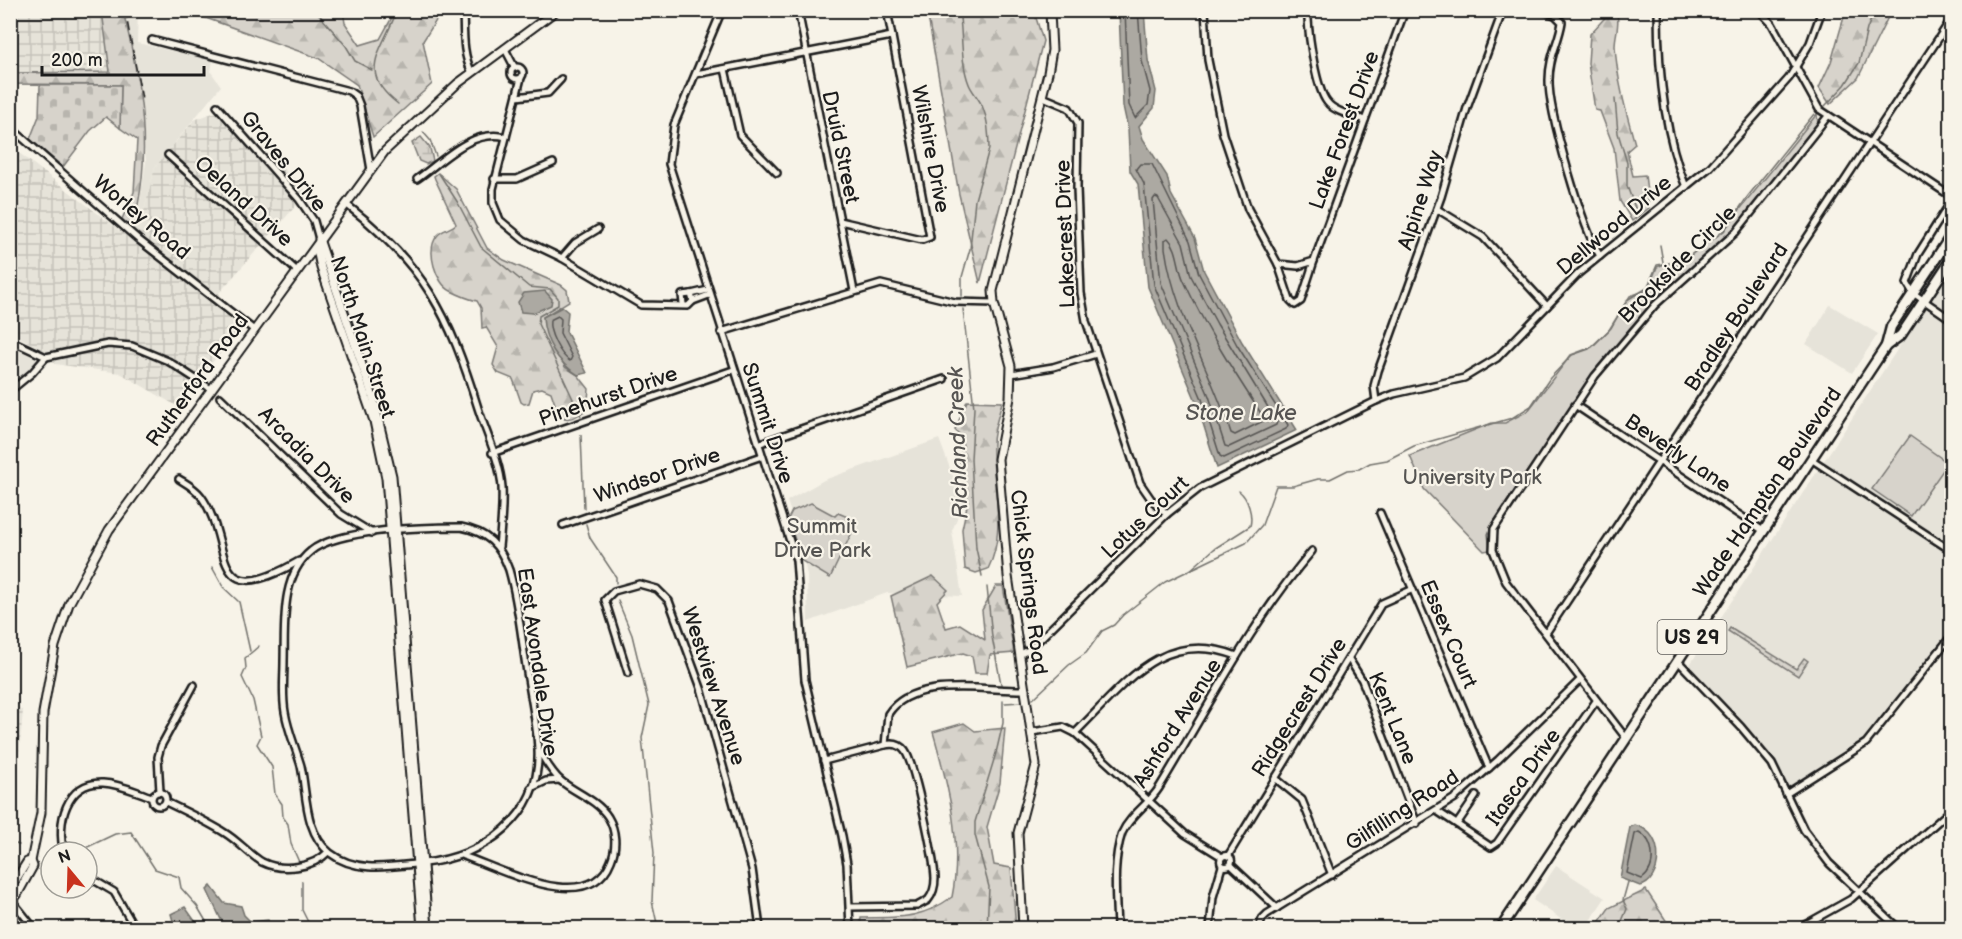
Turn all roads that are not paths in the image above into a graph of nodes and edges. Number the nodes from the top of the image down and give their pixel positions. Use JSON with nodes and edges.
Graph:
{"nodes":[{"id":1,"x":463,"y":10,"type":"edge"},
{"id":2,"x":557,"y":10,"type":"edge"},
{"id":3,"x":722,"y":10,"type":"edge"},
{"id":4,"x":798,"y":10,"type":"edge"},
{"id":5,"x":887,"y":10,"type":"edge"},
{"id":6,"x":1205,"y":10,"type":"edge"},
{"id":7,"x":1405,"y":10,"type":"edge"},
{"id":8,"x":1503,"y":10,"type":"edge"},
{"id":9,"x":1541,"y":10,"type":"edge"},
{"id":10,"x":1658,"y":10,"type":"edge"},
{"id":11,"x":1760,"y":10,"type":"edge"},
{"id":12,"x":1822,"y":10,"type":"edge"},
{"id":13,"x":1047,"y":12,"type":"edge"},
{"id":14,"x":1952,"y":18,"type":"edge"},
{"id":15,"x":1308,"y":19,"type":"dead end"},
{"id":16,"x":1944,"y":30,"type":"junction"},
{"id":17,"x":1952,"y":35,"type":"edge"},
{"id":18,"x":892,"y":36,"type":"junction"},
{"id":19,"x":152,"y":40,"type":"dead end"},
{"id":20,"x":505,"y":49,"type":"junction"},
{"id":21,"x":806,"y":53,"type":"junction"},
{"id":22,"x":515,"y":68,"type":"junction"},
{"id":23,"x":1796,"y":68,"type":"junction"},
{"id":24,"x":725,"y":69,"type":"junction"},
{"id":25,"x":472,"y":73,"type":"junction"},
{"id":26,"x":696,"y":74,"type":"junction"},
{"id":27,"x":513,"y":78,"type":"junction"},
{"id":28,"x":521,"y":78,"type":"junction"},
{"id":29,"x":561,"y":79,"type":"dead end"},
{"id":30,"x":517,"y":97,"type":"junction"},
{"id":31,"x":1043,"y":97,"type":"junction"},
{"id":32,"x":217,"y":106,"type":"dead end"},
{"id":33,"x":1828,"y":116,"type":"junction"},
{"id":34,"x":1365,"y":120,"type":"junction"},
{"id":35,"x":10,"y":127,"type":"edge"},
{"id":36,"x":506,"y":137,"type":"junction"},
{"id":37,"x":1869,"y":143,"type":"junction"},
{"id":38,"x":168,"y":155,"type":"dead end"},
{"id":39,"x":553,"y":163,"type":"dead end"},
{"id":40,"x":371,"y":170,"type":"junction"},
{"id":41,"x":777,"y":172,"type":"dead end"},
{"id":42,"x":417,"y":178,"type":"dead end"},
{"id":43,"x":494,"y":179,"type":"junction"},
{"id":44,"x":1686,"y":187,"type":"junction"},
{"id":45,"x":1952,"y":199,"type":"edge"},
{"id":46,"x":346,"y":204,"type":"junction"},
{"id":47,"x":1437,"y":210,"type":"junction"},
{"id":48,"x":840,"y":221,"type":"junction"},
{"id":49,"x":598,"y":230,"type":"dead end"},
{"id":50,"x":1952,"y":234,"type":"edge"},
{"id":51,"x":319,"y":239,"type":"junction"},
{"id":52,"x":1600,"y":256,"type":"junction"},
{"id":53,"x":562,"y":258,"type":"junction"},
{"id":54,"x":1952,"y":258,"type":"edge"},
{"id":55,"x":1314,"y":261,"type":"junction"},
{"id":56,"x":1278,"y":264,"type":"junction"},
{"id":57,"x":297,"y":271,"type":"junction"},
{"id":58,"x":854,"y":291,"type":"junction"},
{"id":59,"x":709,"y":292,"type":"junction"},
{"id":60,"x":1913,"y":293,"type":"junction"},
{"id":61,"x":691,"y":294,"type":"junction"},
{"id":62,"x":681,"y":297,"type":"junction"},
{"id":63,"x":693,"y":301,"type":"junction"},
{"id":64,"x":1923,"y":301,"type":"junction"},
{"id":65,"x":993,"y":303,"type":"junction"},
{"id":66,"x":683,"y":304,"type":"junction"},
{"id":67,"x":668,"y":305,"type":"junction"},
{"id":68,"x":1548,"y":306,"type":"junction"},
{"id":69,"x":1952,"y":320,"type":"edge"},
{"id":70,"x":254,"y":330,"type":"junction"},
{"id":71,"x":721,"y":332,"type":"junction"},
{"id":72,"x":10,"y":340,"type":"edge"},
{"id":73,"x":1886,"y":346,"type":"junction"},
{"id":74,"x":1096,"y":354,"type":"junction"},
{"id":75,"x":46,"y":357,"type":"junction"},
{"id":76,"x":734,"y":370,"type":"junction"},
{"id":77,"x":1011,"y":374,"type":"junction"},
{"id":78,"x":944,"y":379,"type":"dead end"},
{"id":79,"x":211,"y":389,"type":"junction"},
{"id":80,"x":10,"y":391,"type":"edge"},
{"id":81,"x":220,"y":397,"type":"dead end"},
{"id":82,"x":1376,"y":401,"type":"junction"},
{"id":83,"x":1575,"y":405,"type":"junction"},
{"id":84,"x":758,"y":444,"type":"junction"},
{"id":85,"x":492,"y":453,"type":"junction"},
{"id":86,"x":762,"y":456,"type":"junction"},
{"id":87,"x":1811,"y":459,"type":"junction"},
{"id":88,"x":1661,"y":461,"type":"junction"},
{"id":89,"x":179,"y":479,"type":"dead end"},
{"id":90,"x":1380,"y":513,"type":"dead end"},
{"id":91,"x":1167,"y":514,"type":"junction"},
{"id":92,"x":563,"y":525,"type":"dead end"},
{"id":93,"x":1762,"y":530,"type":"junction"},
{"id":94,"x":395,"y":531,"type":"junction"},
{"id":95,"x":372,"y":533,"type":"junction"},
{"id":96,"x":499,"y":547,"type":"junction"},
{"id":97,"x":1312,"y":551,"type":"dead end"},
{"id":98,"x":1952,"y":551,"type":"edge"},
{"id":99,"x":301,"y":561,"type":"junction"},
{"id":100,"x":1411,"y":590,"type":"junction"},
{"id":101,"x":1546,"y":633,"type":"junction"},
{"id":102,"x":1952,"y":635,"type":"edge"},
{"id":103,"x":1021,"y":654,"type":"junction"},
{"id":104,"x":1238,"y":656,"type":"junction"},
{"id":105,"x":1349,"y":659,"type":"junction"},
{"id":106,"x":1677,"y":660,"type":"junction"},
{"id":107,"x":628,"y":673,"type":"dead end"},
{"id":108,"x":1580,"y":680,"type":"junction"},
{"id":109,"x":194,"y":685,"type":"dead end"},
{"id":110,"x":1026,"y":690,"type":"junction"},
{"id":111,"x":1596,"y":701,"type":"junction"},
{"id":112,"x":1032,"y":732,"type":"junction"},
{"id":113,"x":1075,"y":733,"type":"junction"},
{"id":114,"x":1626,"y":738,"type":"junction"},
{"id":115,"x":885,"y":745,"type":"junction"},
{"id":116,"x":538,"y":750,"type":"junction"},
{"id":117,"x":824,"y":761,"type":"junction"},
{"id":118,"x":1490,"y":768,"type":"junction"},
{"id":119,"x":1275,"y":778,"type":"junction"},
{"id":120,"x":560,"y":780,"type":"junction"},
{"id":121,"x":531,"y":788,"type":"junction"},
{"id":122,"x":160,"y":792,"type":"junction"},
{"id":123,"x":1786,"y":794,"type":"junction"},
{"id":124,"x":1476,"y":796,"type":"dead end"},
{"id":125,"x":152,"y":797,"type":"junction"},
{"id":126,"x":1149,"y":801,"type":"junction"},
{"id":127,"x":166,"y":802,"type":"junction"},
{"id":128,"x":1952,"y":809,"type":"edge"},
{"id":129,"x":1437,"y":811,"type":"junction"},
{"id":130,"x":1417,"y":824,"type":"junction"},
{"id":131,"x":1457,"y":824,"type":"junction"},
{"id":132,"x":64,"y":840,"type":"edge"},
{"id":133,"x":328,"y":852,"type":"junction"},
{"id":134,"x":463,"y":856,"type":"junction"},
{"id":135,"x":1225,"y":857,"type":"junction"},
{"id":136,"x":31,"y":861,"type":"junction"},
{"id":137,"x":420,"y":863,"type":"junction"},
{"id":138,"x":1231,"y":865,"type":"junction"},
{"id":139,"x":1222,"y":866,"type":"junction"},
{"id":140,"x":1332,"y":875,"type":"junction"},
{"id":141,"x":99,"y":883,"type":"edge"},
{"id":142,"x":10,"y":889,"type":"edge"},
{"id":143,"x":1857,"y":892,"type":"junction"},
{"id":144,"x":10,"y":897,"type":"edge"},
{"id":145,"x":850,"y":907,"type":"junction"},
{"id":146,"x":1277,"y":908,"type":"junction"},
{"id":147,"x":34,"y":928,"type":"edge"},
{"id":148,"x":135,"y":928,"type":"edge"},
{"id":149,"x":422,"y":928,"type":"edge"},
{"id":150,"x":428,"y":928,"type":"edge"},
{"id":151,"x":760,"y":928,"type":"edge"},
{"id":152,"x":850,"y":928,"type":"edge"},
{"id":153,"x":1023,"y":928,"type":"edge"},
{"id":154,"x":1117,"y":928,"type":"edge"},
{"id":155,"x":1210,"y":928,"type":"edge"},
{"id":156,"x":1259,"y":928,"type":"edge"},
{"id":157,"x":1501,"y":928,"type":"edge"},
{"id":158,"x":1799,"y":928,"type":"edge"},
{"id":159,"x":1898,"y":928,"type":"edge"}],
"edges":[{"from":1,"to":25,"type":"street"},
{"from":2,"to":20,"type":"street","name":"Rutherford Road"},
{"from":3,"to":26,"type":"street","name":"Summit Drive"},
{"from":4,"to":21,"type":"street","name":"Druid Street"},
{"from":5,"to":18,"type":"street","name":"Wilshire Drive"},
{"from":6,"to":56,"type":"street","name":"Lake Forest Drive"},
{"from":7,"to":34,"type":"street","name":"Lake Forest Drive"},
{"from":8,"to":47,"type":"street","name":"Alpine Way"},
{"from":9,"to":52,"type":"street"},
{"from":10,"to":44,"type":"street"},
{"from":11,"to":23,"type":"street"},
{"from":12,"to":23,"type":"street","name":"Dellwood Drive"},
{"from":13,"to":31,"type":"street","name":"Chick Springs Road"},
{"from":14,"to":16,"type":"street","name":"Bradley Boulevard"},
{"from":15,"to":34,"type":"street"},
{"from":16,"to":17,"type":"street"},
{"from":16,"to":37,"type":"street","name":"Bradley Boulevard"},
{"from":18,"to":21,"type":"street"},
{"from":18,"to":48,"type":"street","name":"Wilshire Drive"},
{"from":19,"to":40,"type":"street"},
{"from":20,"to":22,"type":"street"},
{"from":20,"to":25,"type":"street","name":"Rutherford Road"},
{"from":21,"to":24,"type":"street"},
{"from":21,"to":48,"type":"street","name":"Druid Street"},
{"from":22,"to":27,"type":"street"},
{"from":22,"to":28,"type":"street"},
{"from":23,"to":33,"type":"street"},
{"from":23,"to":44,"type":"street","name":"Dellwood Drive"},
{"from":24,"to":26,"type":"street"},
{"from":24,"to":41,"type":"street"},
{"from":25,"to":40,"type":"street","name":"Rutherford Road"},
{"from":26,"to":59,"type":"street","name":"Summit Drive"},
{"from":27,"to":28,"type":"street"},
{"from":27,"to":30,"type":"street"},
{"from":28,"to":30,"type":"street"},
{"from":29,"to":30,"type":"street"},
{"from":30,"to":36,"type":"street"},
{"from":31,"to":65,"type":"street","name":"Chick Springs Road"},
{"from":31,"to":74,"type":"street","name":"Lakecrest Drive"},
{"from":32,"to":51,"type":"street","name":"Graves Drive"},
{"from":33,"to":37,"type":"street"},
{"from":33,"to":83,"type":"street","name":"Brookside Circle"},
{"from":34,"to":55,"type":"street","name":"Lake Forest Drive"},
{"from":35,"to":70,"type":"street","name":"Worley Road"},
{"from":36,"to":42,"type":"street"},
{"from":36,"to":43,"type":"street"},
{"from":37,"to":45,"type":"street"},
{"from":37,"to":88,"type":"street","name":"Bradley Boulevard"},
{"from":38,"to":57,"type":"street","name":"Oeland Drive"},
{"from":39,"to":43,"type":"street"},
{"from":40,"to":46,"type":"street","name":"Rutherford Road"},
{"from":43,"to":53,"type":"street"},
{"from":44,"to":52,"type":"street","name":"Dellwood Drive"},
{"from":45,"to":60,"type":"street"},
{"from":46,"to":51,"type":"street","name":"Rutherford Road"},
{"from":46,"to":85,"type":"street"},
{"from":47,"to":68,"type":"street"},
{"from":47,"to":82,"type":"street","name":"Alpine Way"},
{"from":48,"to":58,"type":"street","name":"Druid Street"},
{"from":49,"to":53,"type":"street"},
{"from":50,"to":60,"type":"main road","name":"Wade Hampton Boulevard","number":"US 29"},
{"from":51,"to":57,"type":"street","name":"Rutherford Road"},
{"from":51,"to":94,"type":"street","name":"North Main Street"},
{"from":52,"to":68,"type":"street","name":"Dellwood Drive"},
{"from":53,"to":67,"type":"street"},
{"from":54,"to":64,"type":"main road","name":"Wade Hampton Boulevard","number":"US 29"},
{"from":55,"to":56,"type":"street"},
{"from":55,"to":56,"type":"street","name":"Lake Forest Drive"},
{"from":57,"to":70,"type":"street","name":"Rutherford Road"},
{"from":58,"to":65,"type":"street"},
{"from":58,"to":71,"type":"street"},
{"from":59,"to":61,"type":"street"},
{"from":59,"to":63,"type":"street"},
{"from":59,"to":71,"type":"street","name":"Summit Drive"},
{"from":60,"to":64,"type":"street"},
{"from":60,"to":73,"type":"main road","name":"Wade Hampton Boulevard","number":"US 29"},
{"from":61,"to":62,"type":"street"},
{"from":61,"to":63,"type":"street"},
{"from":62,"to":66,"type":"street"},
{"from":62,"to":67,"type":"street"},
{"from":63,"to":66,"type":"street"},
{"from":64,"to":69,"type":"street"},
{"from":64,"to":73,"type":"main road","name":"Wade Hampton Boulevard","number":"US 29"},
{"from":65,"to":77,"type":"street","name":"Chick Springs Road"},
{"from":66,"to":67,"type":"street"},
{"from":68,"to":82,"type":"street","name":"Dellwood Drive"},
{"from":70,"to":79,"type":"street","name":"Rutherford Road"},
{"from":71,"to":76,"type":"street","name":"Summit Drive"},
{"from":72,"to":75,"type":"street"},
{"from":73,"to":87,"type":"main road","name":"Wade Hampton Boulevard","number":"US 29"},
{"from":74,"to":77,"type":"street"},
{"from":74,"to":91,"type":"street","name":"Lakecrest Drive"},
{"from":75,"to":79,"type":"street"},
{"from":75,"to":80,"type":"street"},
{"from":76,"to":84,"type":"street","name":"Summit Drive"},
{"from":76,"to":85,"type":"street","name":"Pinehurst Drive"},
{"from":77,"to":103,"type":"street","name":"Chick Springs Road"},
{"from":78,"to":84,"type":"street"},
{"from":79,"to":136,"type":"street","name":"Rutherford Road"},
{"from":81,"to":95,"type":"street","name":"Arcadia Drive"},
{"from":82,"to":91,"type":"street","name":"Lotus Court"},
{"from":83,"to":88,"type":"street","name":"Beverly Lane"},
{"from":83,"to":101,"type":"street","name":"Brookside Circle"},
{"from":84,"to":86,"type":"street","name":"Summit Drive"},
{"from":85,"to":96,"type":"street"},
{"from":86,"to":92,"type":"street","name":"Windsor Drive"},
{"from":86,"to":117,"type":"street","name":"Summit Drive"},
{"from":87,"to":93,"type":"main road","name":"Wade Hampton Boulevard","number":"US 29"},
{"from":87,"to":98,"type":"street"},
{"from":88,"to":93,"type":"street","name":"Beverly Lane"},
{"from":88,"to":101,"type":"street","name":"Bradley Boulevard"},
{"from":89,"to":99,"type":"street","name":"East Avondale Drive"},
{"from":90,"to":100,"type":"street","name":"Essex Court"},
{"from":91,"to":103,"type":"street","name":"Lotus Court"},
{"from":93,"to":106,"type":"main road","name":"Wade Hampton Boulevard","number":"US 29"},
{"from":94,"to":95,"type":"street","name":"East Avondale Drive"},
{"from":94,"to":96,"type":"street","name":"East Avondale Drive"},
{"from":94,"to":137,"type":"street","name":"North Main Street"},
{"from":95,"to":99,"type":"street","name":"East Avondale Drive"},
{"from":96,"to":116,"type":"street","name":"East Avondale Drive"},
{"from":97,"to":104,"type":"street","name":"Ashford Avenue"},
{"from":99,"to":133,"type":"street"},
{"from":100,"to":105,"type":"street","name":"Ridgecrest Drive"},
{"from":100,"to":118,"type":"street","name":"Essex Court"},
{"from":101,"to":108,"type":"street","name":"Brookside Circle"},
{"from":102,"to":123,"type":"street"},
{"from":103,"to":110,"type":"street","name":"Chick Springs Road"},
{"from":104,"to":113,"type":"street"},
{"from":104,"to":126,"type":"street","name":"Ashford Avenue"},
{"from":105,"to":119,"type":"street","name":"Ridgecrest Drive"},
{"from":105,"to":130,"type":"street","name":"Kent Lane"},
{"from":106,"to":114,"type":"main road","name":"Wade Hampton Boulevard","number":"US 29"},
{"from":106,"to":123,"type":"street"},
{"from":107,"to":151,"type":"street","name":"Westview Avenue"},
{"from":108,"to":111,"type":"street","name":"Brookside Circle"},
{"from":108,"to":118,"type":"street","name":"Gilfilling Road"},
{"from":109,"to":122,"type":"street"},
{"from":110,"to":112,"type":"street","name":"Chick Springs Road"},
{"from":110,"to":115,"type":"street"},
{"from":111,"to":114,"type":"street","name":"Brookside Circle"},
{"from":111,"to":131,"type":"street","name":"Itasca Drive"},
{"from":112,"to":113,"type":"street"},
{"from":112,"to":153,"type":"street","name":"Chick Springs Road"},
{"from":113,"to":126,"type":"street"},
{"from":114,"to":157,"type":"main road","name":"Wade Hampton Boulevard","number":"US 29"},
{"from":115,"to":117,"type":"street"},
{"from":115,"to":145,"type":"street"},
{"from":116,"to":120,"type":"street"},
{"from":116,"to":121,"type":"street","name":"East Avondale Drive"},
{"from":117,"to":145,"type":"street","name":"Summit Drive"},
{"from":118,"to":129,"type":"street","name":"Gilfilling Road"},
{"from":119,"to":135,"type":"street","name":"Ridgecrest Drive"},
{"from":119,"to":140,"type":"street"},
{"from":120,"to":121,"type":"street"},
{"from":120,"to":134,"type":"street"},
{"from":121,"to":134,"type":"street","name":"East Avondale Drive"},
{"from":122,"to":125,"type":"street"},
{"from":122,"to":127,"type":"street"},
{"from":123,"to":143,"type":"street"},
{"from":124,"to":131,"type":"street"},
{"from":125,"to":127,"type":"street"},
{"from":125,"to":132,"type":"street"},
{"from":126,"to":135,"type":"street"},
{"from":126,"to":154,"type":"street","name":"Ashford Avenue"},
{"from":127,"to":133,"type":"street"},
{"from":128,"to":143,"type":"street"},
{"from":129,"to":130,"type":"street","name":"Gilfilling Road"},
{"from":129,"to":131,"type":"street","name":"Itasca Drive"},
{"from":130,"to":140,"type":"street","name":"Gilfilling Road"},
{"from":133,"to":137,"type":"street","name":"East Avondale Drive"},
{"from":134,"to":137,"type":"street","name":"East Avondale Drive"},
{"from":135,"to":138,"type":"street"},
{"from":135,"to":139,"type":"street"},
{"from":136,"to":142,"type":"street","name":"Rutherford Road"},
{"from":136,"to":144,"type":"street","name":"Rutherford Road"},
{"from":137,"to":149,"type":"street","name":"North Main Street"},
{"from":137,"to":150,"type":"street","name":"North Main Street"},
{"from":138,"to":139,"type":"street"},
{"from":138,"to":146,"type":"street"},
{"from":139,"to":155,"type":"street"},
{"from":140,"to":146,"type":"street","name":"Gilfilling Road"},
{"from":141,"to":148,"type":"street"},
{"from":143,"to":158,"type":"street"},
{"from":143,"to":159,"type":"street"},
{"from":144,"to":147,"type":"street"},
{"from":145,"to":152,"type":"street","name":"Summit Drive"},
{"from":146,"to":156,"type":"street","name":"Gilfilling Road"}]}
